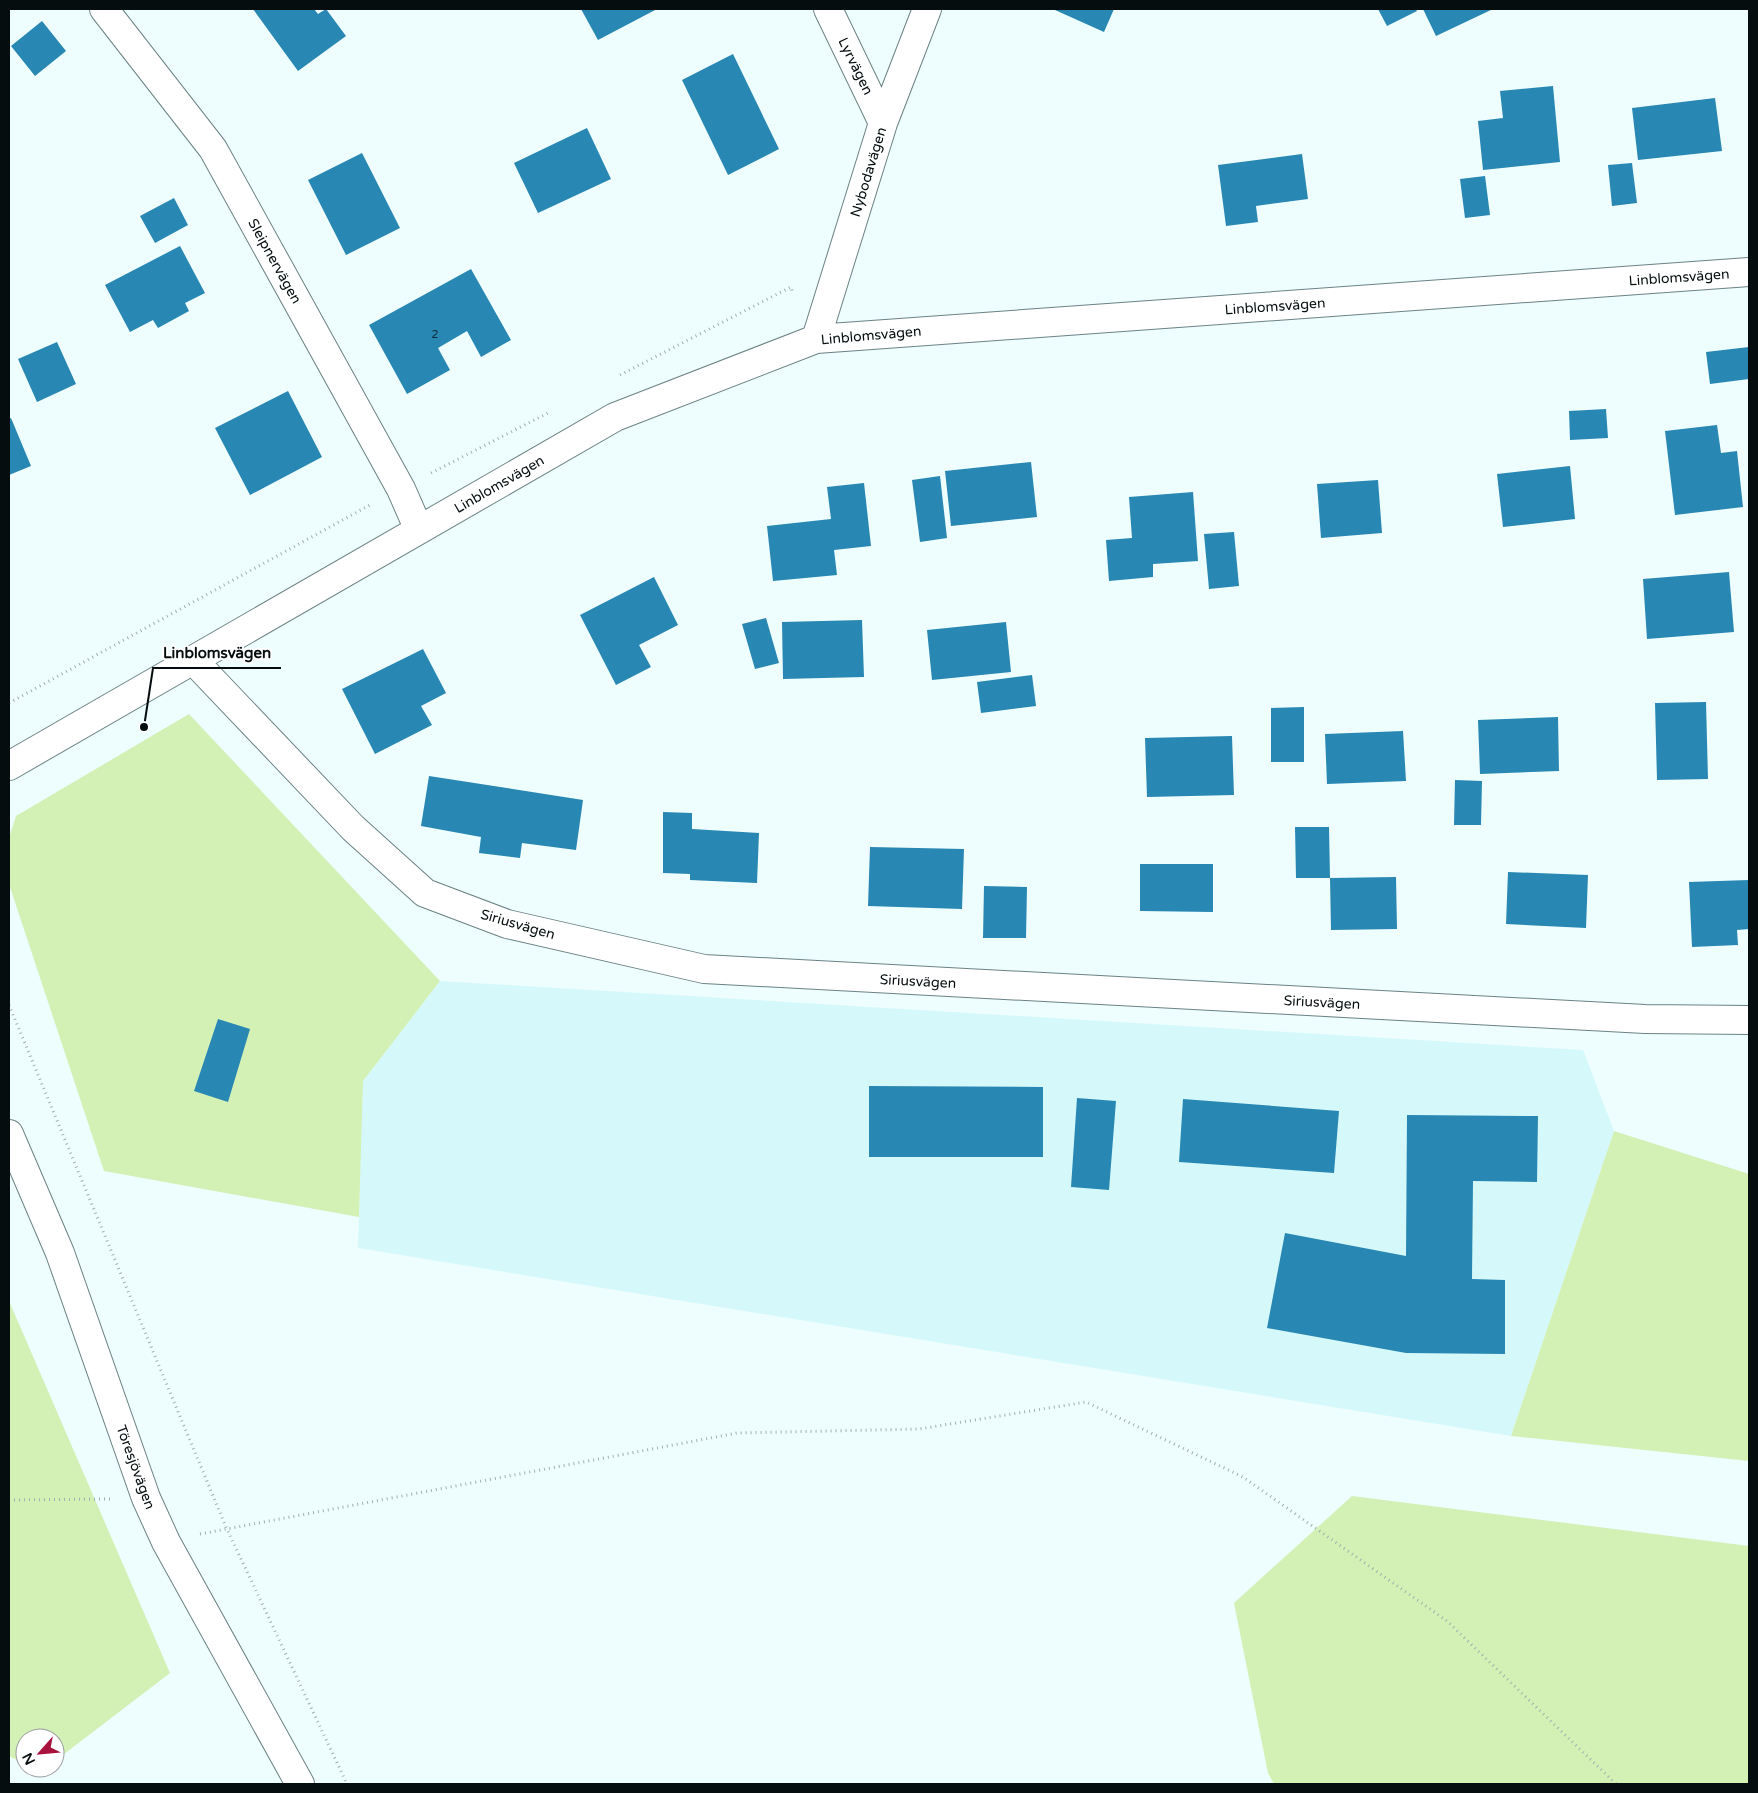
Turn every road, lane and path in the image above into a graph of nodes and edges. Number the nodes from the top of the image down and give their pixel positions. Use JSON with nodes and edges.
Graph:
{"nodes":[{"id":1,"x":104,"y":9,"type":"edge"},
{"id":2,"x":828,"y":9,"type":"edge"},
{"id":3,"x":927,"y":9,"type":"edge"},
{"id":4,"x":883,"y":123,"type":"junction"},
{"id":5,"x":1749,"y":272,"type":"edge"},
{"id":6,"x":816,"y":339,"type":"junction"},
{"id":7,"x":419,"y":530,"type":"junction"},
{"id":8,"x":192,"y":660,"type":"junction"},
{"id":9,"x":9,"y":766,"type":"edge"},
{"id":10,"x":9,"y":1005,"type":"edge"},
{"id":11,"x":1749,"y":1020,"type":"edge"},
{"id":12,"x":9,"y":1134,"type":"edge"},
{"id":13,"x":146,"y":1498,"type":"junction"},
{"id":14,"x":9,"y":1500,"type":"edge"},
{"id":15,"x":226,"y":1527,"type":"junction"},
{"id":16,"x":166,"y":1542,"type":"junction"},
{"id":17,"x":300,"y":1784,"type":"edge"},
{"id":18,"x":347,"y":1784,"type":"edge"},
{"id":19,"x":1616,"y":1784,"type":"edge"}],
"edges":[{"from":1,"to":7,"type":"street","name":"Sleipnervägen"},
{"from":2,"to":4,"type":"street","name":"Lyrvägen"},
{"from":3,"to":4,"type":"street","name":"Nybodavägen"},
{"from":4,"to":6,"type":"street","name":"Nybodavägen"},
{"from":5,"to":6,"type":"street","name":"Linblomsvägen"},
{"from":6,"to":7,"type":"street","name":"Linblomsvägen"},
{"from":7,"to":8,"type":"street","name":"Linblomsvägen"},
{"from":8,"to":9,"type":"street","name":"Linblomsvägen"},
{"from":8,"to":11,"type":"street","name":"Siriusvägen"},
{"from":10,"to":15,"type":"path"},
{"from":12,"to":13,"type":"street","name":"Töresjövägen"},
{"from":13,"to":14,"type":"path"},
{"from":13,"to":16,"type":"street","name":"Töresjövägen"},
{"from":15,"to":16,"type":"path"},
{"from":15,"to":18,"type":"path"},
{"from":15,"to":19,"type":"path"},
{"from":16,"to":17,"type":"street","name":"Töresjövägen"}]}
